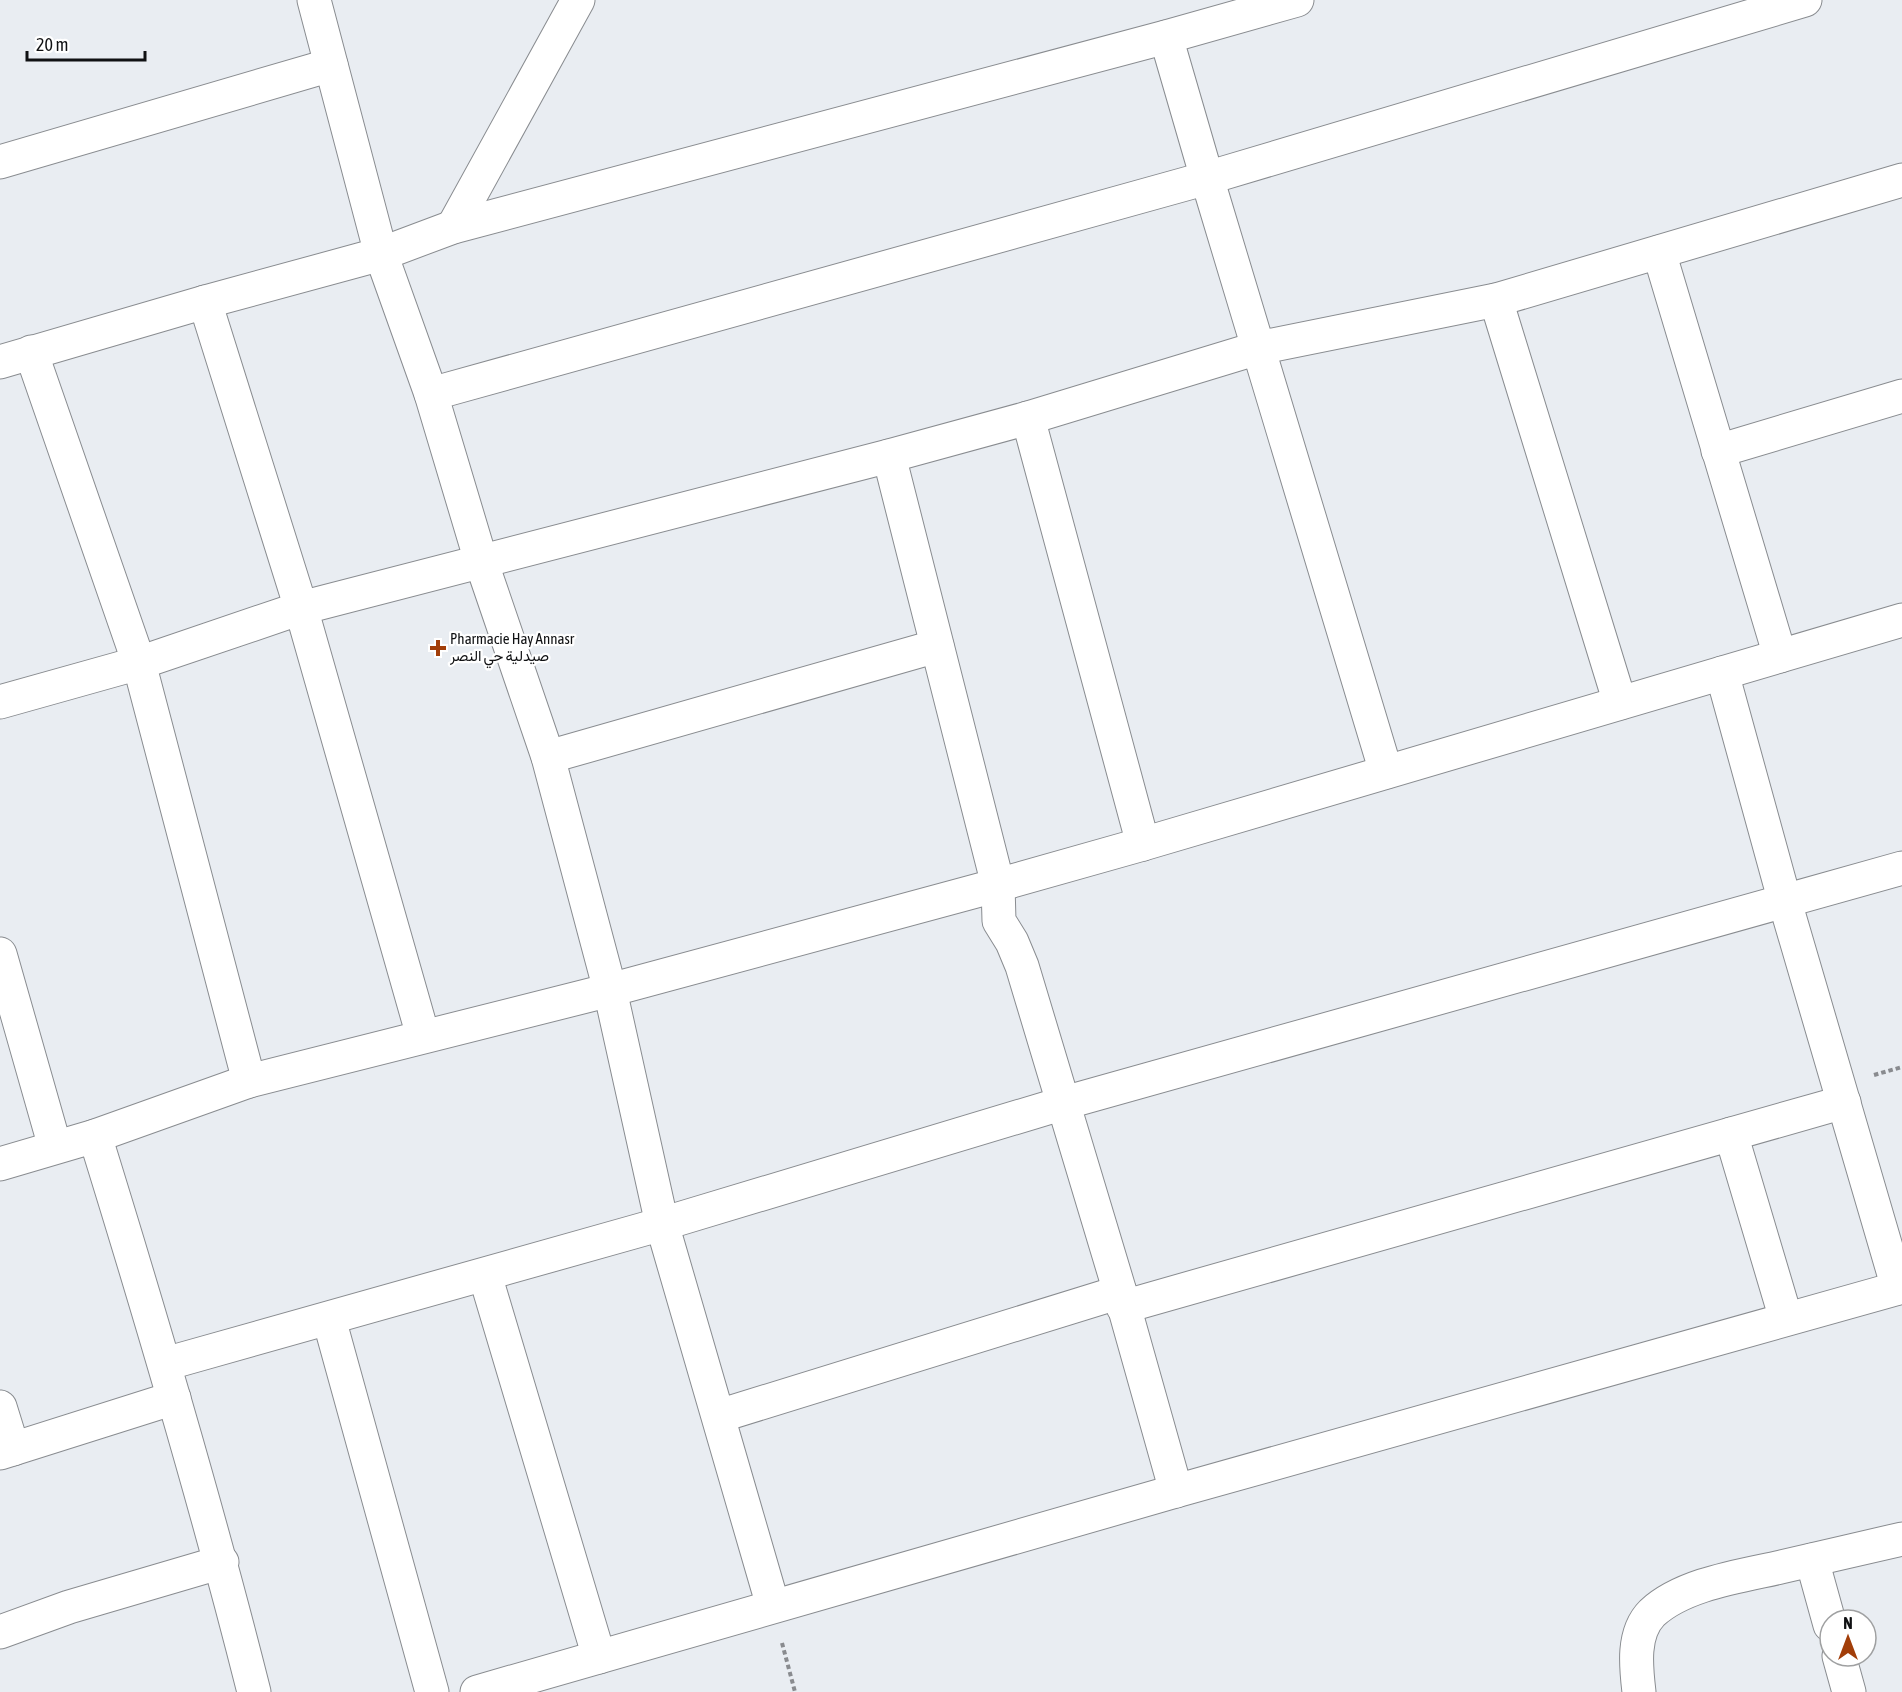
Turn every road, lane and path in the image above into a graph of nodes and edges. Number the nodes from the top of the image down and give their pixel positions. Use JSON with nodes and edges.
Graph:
{"nodes":[{"id":1,"x":314,"y":0,"type":"edge"},
{"id":2,"x":578,"y":0,"type":"edge"},
{"id":3,"x":1296,"y":0,"type":"edge"},
{"id":4,"x":1805,"y":0,"type":"edge"},
{"id":5,"x":1166,"y":37,"type":"junction"},
{"id":6,"x":331,"y":65,"type":"junction"},
{"id":7,"x":0,"y":162,"type":"edge"},
{"id":8,"x":1207,"y":178,"type":"junction"},
{"id":9,"x":1902,"y":180,"type":"edge"},
{"id":10,"x":453,"y":227,"type":"junction"},
{"id":11,"x":1659,"y":252,"type":"junction"},
{"id":12,"x":381,"y":254,"type":"junction"},
{"id":13,"x":1496,"y":300,"type":"junction"},
{"id":14,"x":205,"y":302,"type":"junction"},
{"id":15,"x":1258,"y":348,"type":"junction"},
{"id":16,"x":31,"y":352,"type":"junction"},
{"id":17,"x":0,"y":362,"type":"edge"},
{"id":18,"x":431,"y":394,"type":"junction"},
{"id":19,"x":1902,"y":396,"type":"edge"},
{"id":20,"x":1028,"y":418,"type":"junction"},
{"id":21,"x":1718,"y":451,"type":"junction"},
{"id":22,"x":889,"y":456,"type":"junction"},
{"id":23,"x":481,"y":561,"type":"junction"},
{"id":24,"x":301,"y":608,"type":"junction"},
{"id":25,"x":1902,"y":620,"type":"edge"},
{"id":26,"x":937,"y":646,"type":"junction"},
{"id":27,"x":1780,"y":656,"type":"junction"},
{"id":28,"x":139,"y":663,"type":"junction"},
{"id":29,"x":1722,"y":673,"type":"junction"},
{"id":30,"x":0,"y":702,"type":"edge"},
{"id":31,"x":1620,"y":703,"type":"junction"},
{"id":32,"x":548,"y":757,"type":"junction"},
{"id":33,"x":1386,"y":772,"type":"junction"},
{"id":34,"x":1143,"y":844,"type":"junction"},
{"id":35,"x":1902,"y":868,"type":"edge"},
{"id":36,"x":998,"y":885,"type":"junction"},
{"id":37,"x":1785,"y":902,"type":"junction"},
{"id":38,"x":0,"y":954,"type":"edge"},
{"id":39,"x":610,"y":990,"type":"junction"},
{"id":40,"x":423,"y":1036,"type":"junction"},
{"id":41,"x":249,"y":1081,"type":"junction"},
{"id":42,"x":1844,"y":1101,"type":"junction"},
{"id":43,"x":1064,"y":1103,"type":"junction"},
{"id":44,"x":1731,"y":1134,"type":"junction"},
{"id":45,"x":95,"y":1136,"type":"junction"},
{"id":46,"x":55,"y":1147,"type":"junction"},
{"id":47,"x":0,"y":1164,"type":"edge"},
{"id":48,"x":662,"y":1224,"type":"junction"},
{"id":49,"x":484,"y":1275,"type":"junction"},
{"id":50,"x":1900,"y":1287,"type":"edge"},
{"id":51,"x":1121,"y":1300,"type":"junction"},
{"id":52,"x":328,"y":1319,"type":"junction"},
{"id":53,"x":1786,"y":1319,"type":"junction"},
{"id":54,"x":165,"y":1364,"type":"junction"},
{"id":55,"x":174,"y":1398,"type":"junction"},
{"id":56,"x":0,"y":1407,"type":"edge"},
{"id":57,"x":719,"y":1416,"type":"junction"},
{"id":58,"x":6,"y":1451,"type":"edge"},
{"id":59,"x":1176,"y":1491,"type":"junction"},
{"id":60,"x":1902,"y":1539,"type":"edge"},
{"id":61,"x":1812,"y":1560,"type":"junction"},
{"id":62,"x":222,"y":1562,"type":"junction"},
{"id":63,"x":773,"y":1606,"type":"junction"},
{"id":64,"x":1825,"y":1608,"type":"edge"},
{"id":65,"x":0,"y":1632,"type":"edge"},
{"id":66,"x":600,"y":1657,"type":"junction"},
{"id":67,"x":1842,"y":1668,"type":"edge"},
{"id":68,"x":254,"y":1692,"type":"edge"},
{"id":69,"x":432,"y":1692,"type":"edge"},
{"id":70,"x":477,"y":1692,"type":"edge"},
{"id":71,"x":795,"y":1692,"type":"edge"},
{"id":72,"x":1639,"y":1692,"type":"edge"},
{"id":73,"x":1849,"y":1692,"type":"edge"}],
"edges":[{"from":1,"to":6,"type":"street"},
{"from":2,"to":10,"type":"street"},
{"from":3,"to":5,"type":"street"},
{"from":4,"to":8,"type":"street"},
{"from":5,"to":8,"type":"street"},
{"from":5,"to":10,"type":"street"},
{"from":6,"to":7,"type":"street"},
{"from":6,"to":12,"type":"street"},
{"from":8,"to":15,"type":"street"},
{"from":8,"to":18,"type":"street"},
{"from":9,"to":11,"type":"street"},
{"from":10,"to":12,"type":"street"},
{"from":11,"to":13,"type":"street"},
{"from":11,"to":21,"type":"street"},
{"from":12,"to":14,"type":"street"},
{"from":12,"to":18,"type":"street"},
{"from":13,"to":15,"type":"street"},
{"from":13,"to":31,"type":"street"},
{"from":14,"to":16,"type":"street"},
{"from":14,"to":24,"type":"street"},
{"from":15,"to":20,"type":"street"},
{"from":15,"to":33,"type":"street"},
{"from":16,"to":17,"type":"street"},
{"from":16,"to":28,"type":"street"},
{"from":18,"to":23,"type":"street"},
{"from":19,"to":21,"type":"street"},
{"from":20,"to":22,"type":"street"},
{"from":20,"to":34,"type":"street"},
{"from":21,"to":27,"type":"street"},
{"from":22,"to":23,"type":"street"},
{"from":22,"to":26,"type":"street"},
{"from":23,"to":24,"type":"street"},
{"from":23,"to":32,"type":"street"},
{"from":24,"to":28,"type":"street"},
{"from":24,"to":40,"type":"street"},
{"from":25,"to":27,"type":"street"},
{"from":26,"to":32,"type":"street"},
{"from":26,"to":36,"type":"street"},
{"from":27,"to":29,"type":"street"},
{"from":28,"to":30,"type":"street"},
{"from":28,"to":41,"type":"street"},
{"from":29,"to":31,"type":"street"},
{"from":29,"to":37,"type":"street"},
{"from":31,"to":33,"type":"street"},
{"from":32,"to":39,"type":"street"},
{"from":33,"to":34,"type":"street"},
{"from":34,"to":36,"type":"street"},
{"from":35,"to":37,"type":"street"},
{"from":36,"to":39,"type":"street"},
{"from":36,"to":43,"type":"street"},
{"from":37,"to":42,"type":"street"},
{"from":37,"to":43,"type":"street"},
{"from":38,"to":46,"type":"street"},
{"from":39,"to":40,"type":"street"},
{"from":39,"to":48,"type":"street"},
{"from":40,"to":41,"type":"street"},
{"from":41,"to":45,"type":"street"},
{"from":42,"to":44,"type":"street"},
{"from":42,"to":50,"type":"street"},
{"from":43,"to":48,"type":"street"},
{"from":43,"to":51,"type":"street"},
{"from":44,"to":51,"type":"street"},
{"from":44,"to":53,"type":"street"},
{"from":45,"to":46,"type":"street"},
{"from":45,"to":54,"type":"street"},
{"from":46,"to":47,"type":"street"},
{"from":48,"to":49,"type":"street"},
{"from":48,"to":57,"type":"street"},
{"from":49,"to":52,"type":"street"},
{"from":49,"to":66,"type":"street"},
{"from":50,"to":53,"type":"street"},
{"from":51,"to":57,"type":"street"},
{"from":51,"to":59,"type":"street"},
{"from":52,"to":54,"type":"street"},
{"from":52,"to":69,"type":"street"},
{"from":53,"to":59,"type":"street"},
{"from":54,"to":55,"type":"street"},
{"from":55,"to":58,"type":"street"},
{"from":55,"to":62,"type":"street"},
{"from":56,"to":58,"type":"street"},
{"from":57,"to":63,"type":"street"},
{"from":59,"to":63,"type":"street"},
{"from":60,"to":61,"type":"street"},
{"from":61,"to":64,"type":"street"},
{"from":61,"to":72,"type":"street"},
{"from":62,"to":65,"type":"street"},
{"from":62,"to":68,"type":"street"},
{"from":63,"to":66,"type":"street"},
{"from":63,"to":71,"type":"path"},
{"from":66,"to":70,"type":"street"},
{"from":67,"to":73,"type":"street"}]}
